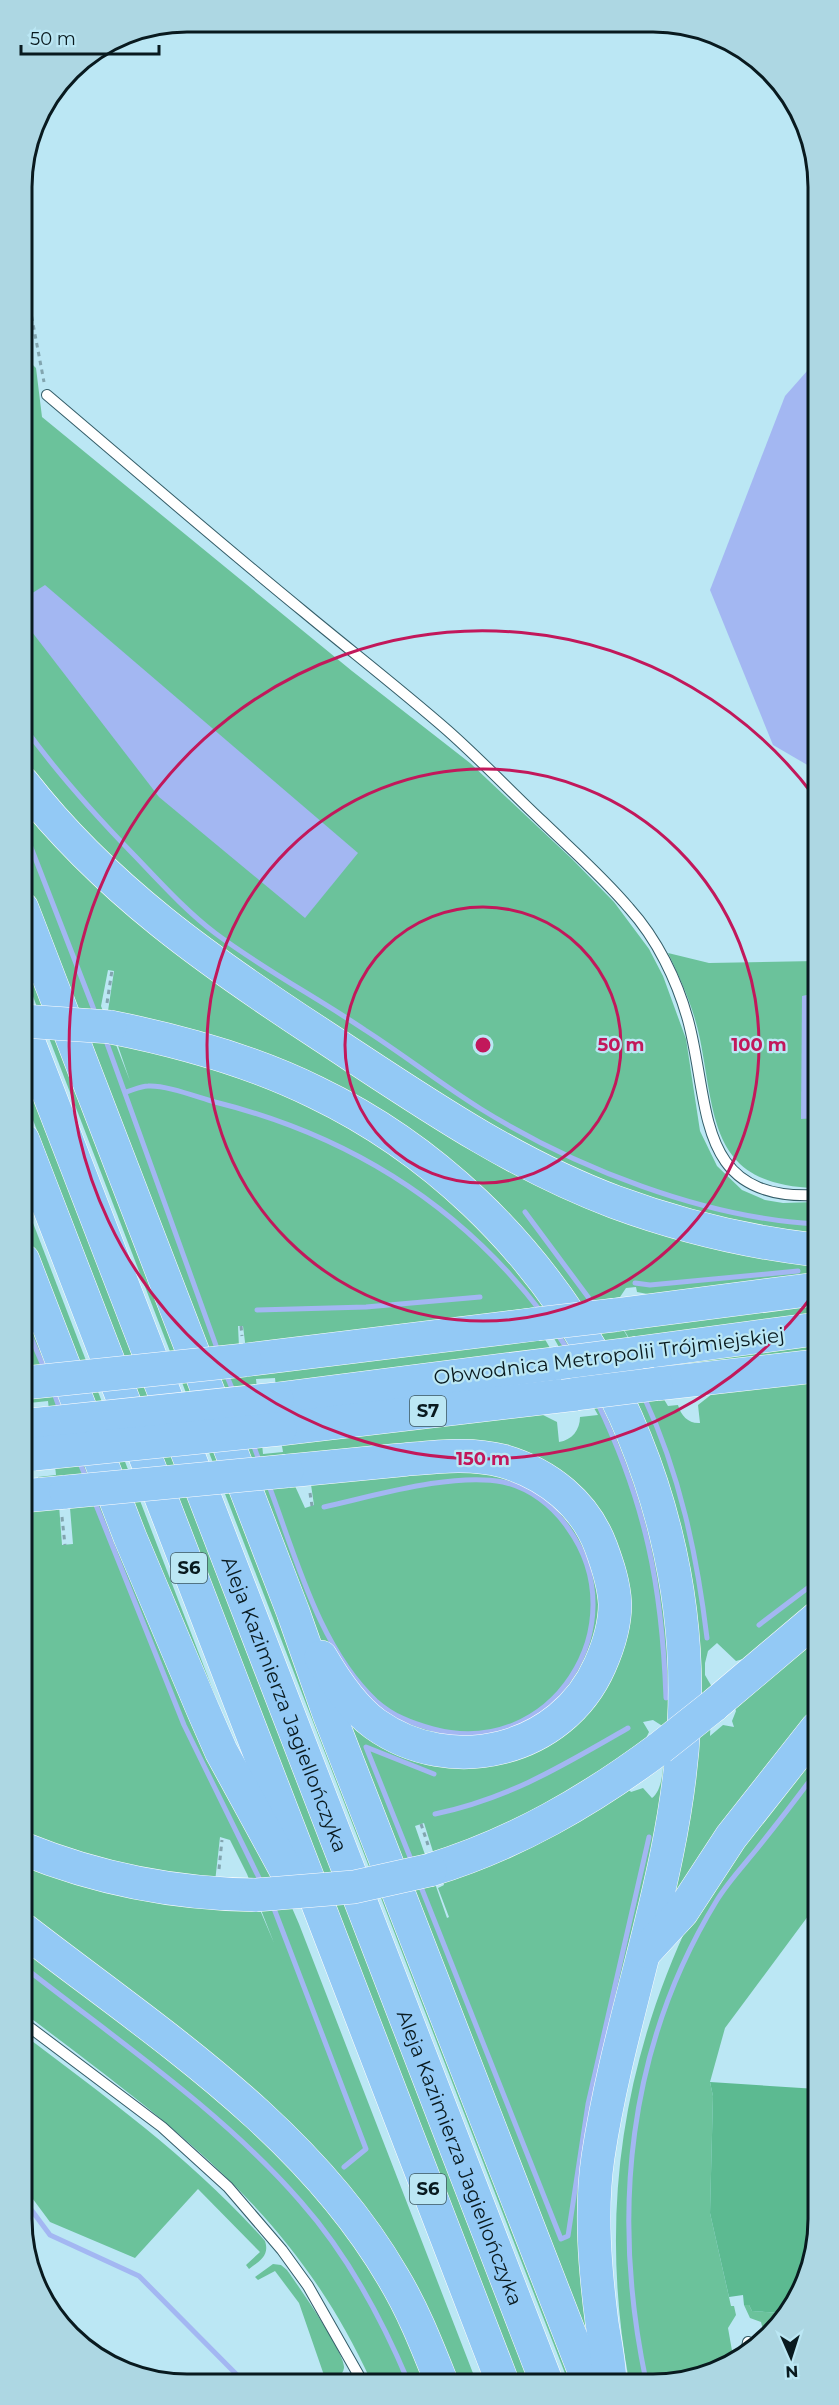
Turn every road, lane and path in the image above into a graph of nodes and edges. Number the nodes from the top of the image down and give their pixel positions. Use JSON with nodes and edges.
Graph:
{"nodes":[{"id":1,"x":32,"y":318,"type":"edge"},
{"id":2,"x":47,"y":395,"type":"joint"},
{"id":3,"x":32,"y":794,"type":"edge"},
{"id":4,"x":32,"y":934,"type":"edge"},
{"id":5,"x":112,"y":970,"type":"dead end"},
{"id":6,"x":108,"y":1017,"type":"junction"},
{"id":7,"x":32,"y":1021,"type":"edge"},
{"id":8,"x":32,"y":1053,"type":"edge"},
{"id":9,"x":32,"y":1163,"type":"edge"},
{"id":10,"x":808,"y":1195,"type":"edge"},
{"id":11,"x":807,"y":1249,"type":"edge"},
{"id":12,"x":32,"y":1283,"type":"edge"},
{"id":13,"x":807,"y":1290,"type":"edge"},
{"id":14,"x":807,"y":1330,"type":"edge"},
{"id":15,"x":807,"y":1367,"type":"edge"},
{"id":16,"x":32,"y":1382,"type":"edge"},
{"id":17,"x":279,"y":1414,"type":"junction"},
{"id":18,"x":32,"y":1440,"type":"edge"},
{"id":19,"x":32,"y":1497,"type":"edge"},
{"id":20,"x":64,"y":1500,"type":"junction"},
{"id":21,"x":64,"y":1545,"type":"dead end"},
{"id":22,"x":293,"y":1612,"type":"junction"},
{"id":23,"x":807,"y":1626,"type":"edge"},
{"id":24,"x":807,"y":1740,"type":"edge"},
{"id":25,"x":422,"y":1824,"type":"dead end"},
{"id":26,"x":222,"y":1840,"type":"dead end"},
{"id":27,"x":32,"y":1853,"type":"edge"},
{"id":28,"x":430,"y":1861,"type":"junction"},
{"id":29,"x":218,"y":1877,"type":"dead end"},
{"id":30,"x":32,"y":1936,"type":"edge"},
{"id":31,"x":643,"y":1955,"type":"junction"},
{"id":32,"x":355,"y":1997,"type":"junction"},
{"id":33,"x":32,"y":2029,"type":"edge"},
{"id":34,"x":358,"y":2374,"type":"edge"},
{"id":35,"x":438,"y":2374,"type":"edge"},
{"id":36,"x":499,"y":2374,"type":"edge"},
{"id":37,"x":543,"y":2374,"type":"edge"},
{"id":38,"x":585,"y":2374,"type":"edge"},
{"id":39,"x":609,"y":2374,"type":"edge"}],
"edges":[{"from":1,"to":2,"type":"path"},
{"from":2,"to":10,"type":"lane"},
{"from":3,"to":11,"type":"highway"},
{"from":4,"to":22,"type":"highway"},
{"from":5,"to":6,"type":"path"},
{"from":6,"to":7,"type":"highway","bridge":true},
{"from":6,"to":31,"type":"highway"},
{"from":8,"to":37,"type":"highway","name":"Aleja Kazimierza Jagiellończyka","number":"S6"},
{"from":9,"to":32,"type":"highway","name":"Aleja Kazimierza Jagiellończyka","number":"S6"},
{"from":12,"to":32,"type":"highway"},
{"from":13,"to":16,"type":"highway","bridge":true},
{"from":14,"to":17,"type":"highway","name":"Obwodnica Metropolii Trójmiejskiej","number":"S7","bridge":true},
{"from":15,"to":17,"type":"highway","name":"Obwodnica Metropolii Trójmiejskiej","number":"S7","bridge":true},
{"from":17,"to":18,"type":"highway","name":"Obwodnica Metropolii Trójmiejskiej","number":"S7","bridge":true},
{"from":19,"to":20,"type":"highway"},
{"from":20,"to":21,"type":"path"},
{"from":20,"to":22,"type":"highway","bridge":true},
{"from":22,"to":38,"type":"highway"},
{"from":23,"to":28,"type":"highway","bridge":true},
{"from":24,"to":31,"type":"highway"},
{"from":25,"to":28,"type":"path"},
{"from":26,"to":29,"type":"path"},
{"from":27,"to":28,"type":"highway","bridge":true},
{"from":30,"to":35,"type":"highway"},
{"from":31,"to":39,"type":"highway"},
{"from":32,"to":36,"type":"highway","name":"Aleja Kazimierza Jagiellończyka","number":"S6"},
{"from":33,"to":34,"type":"lane"}]}
